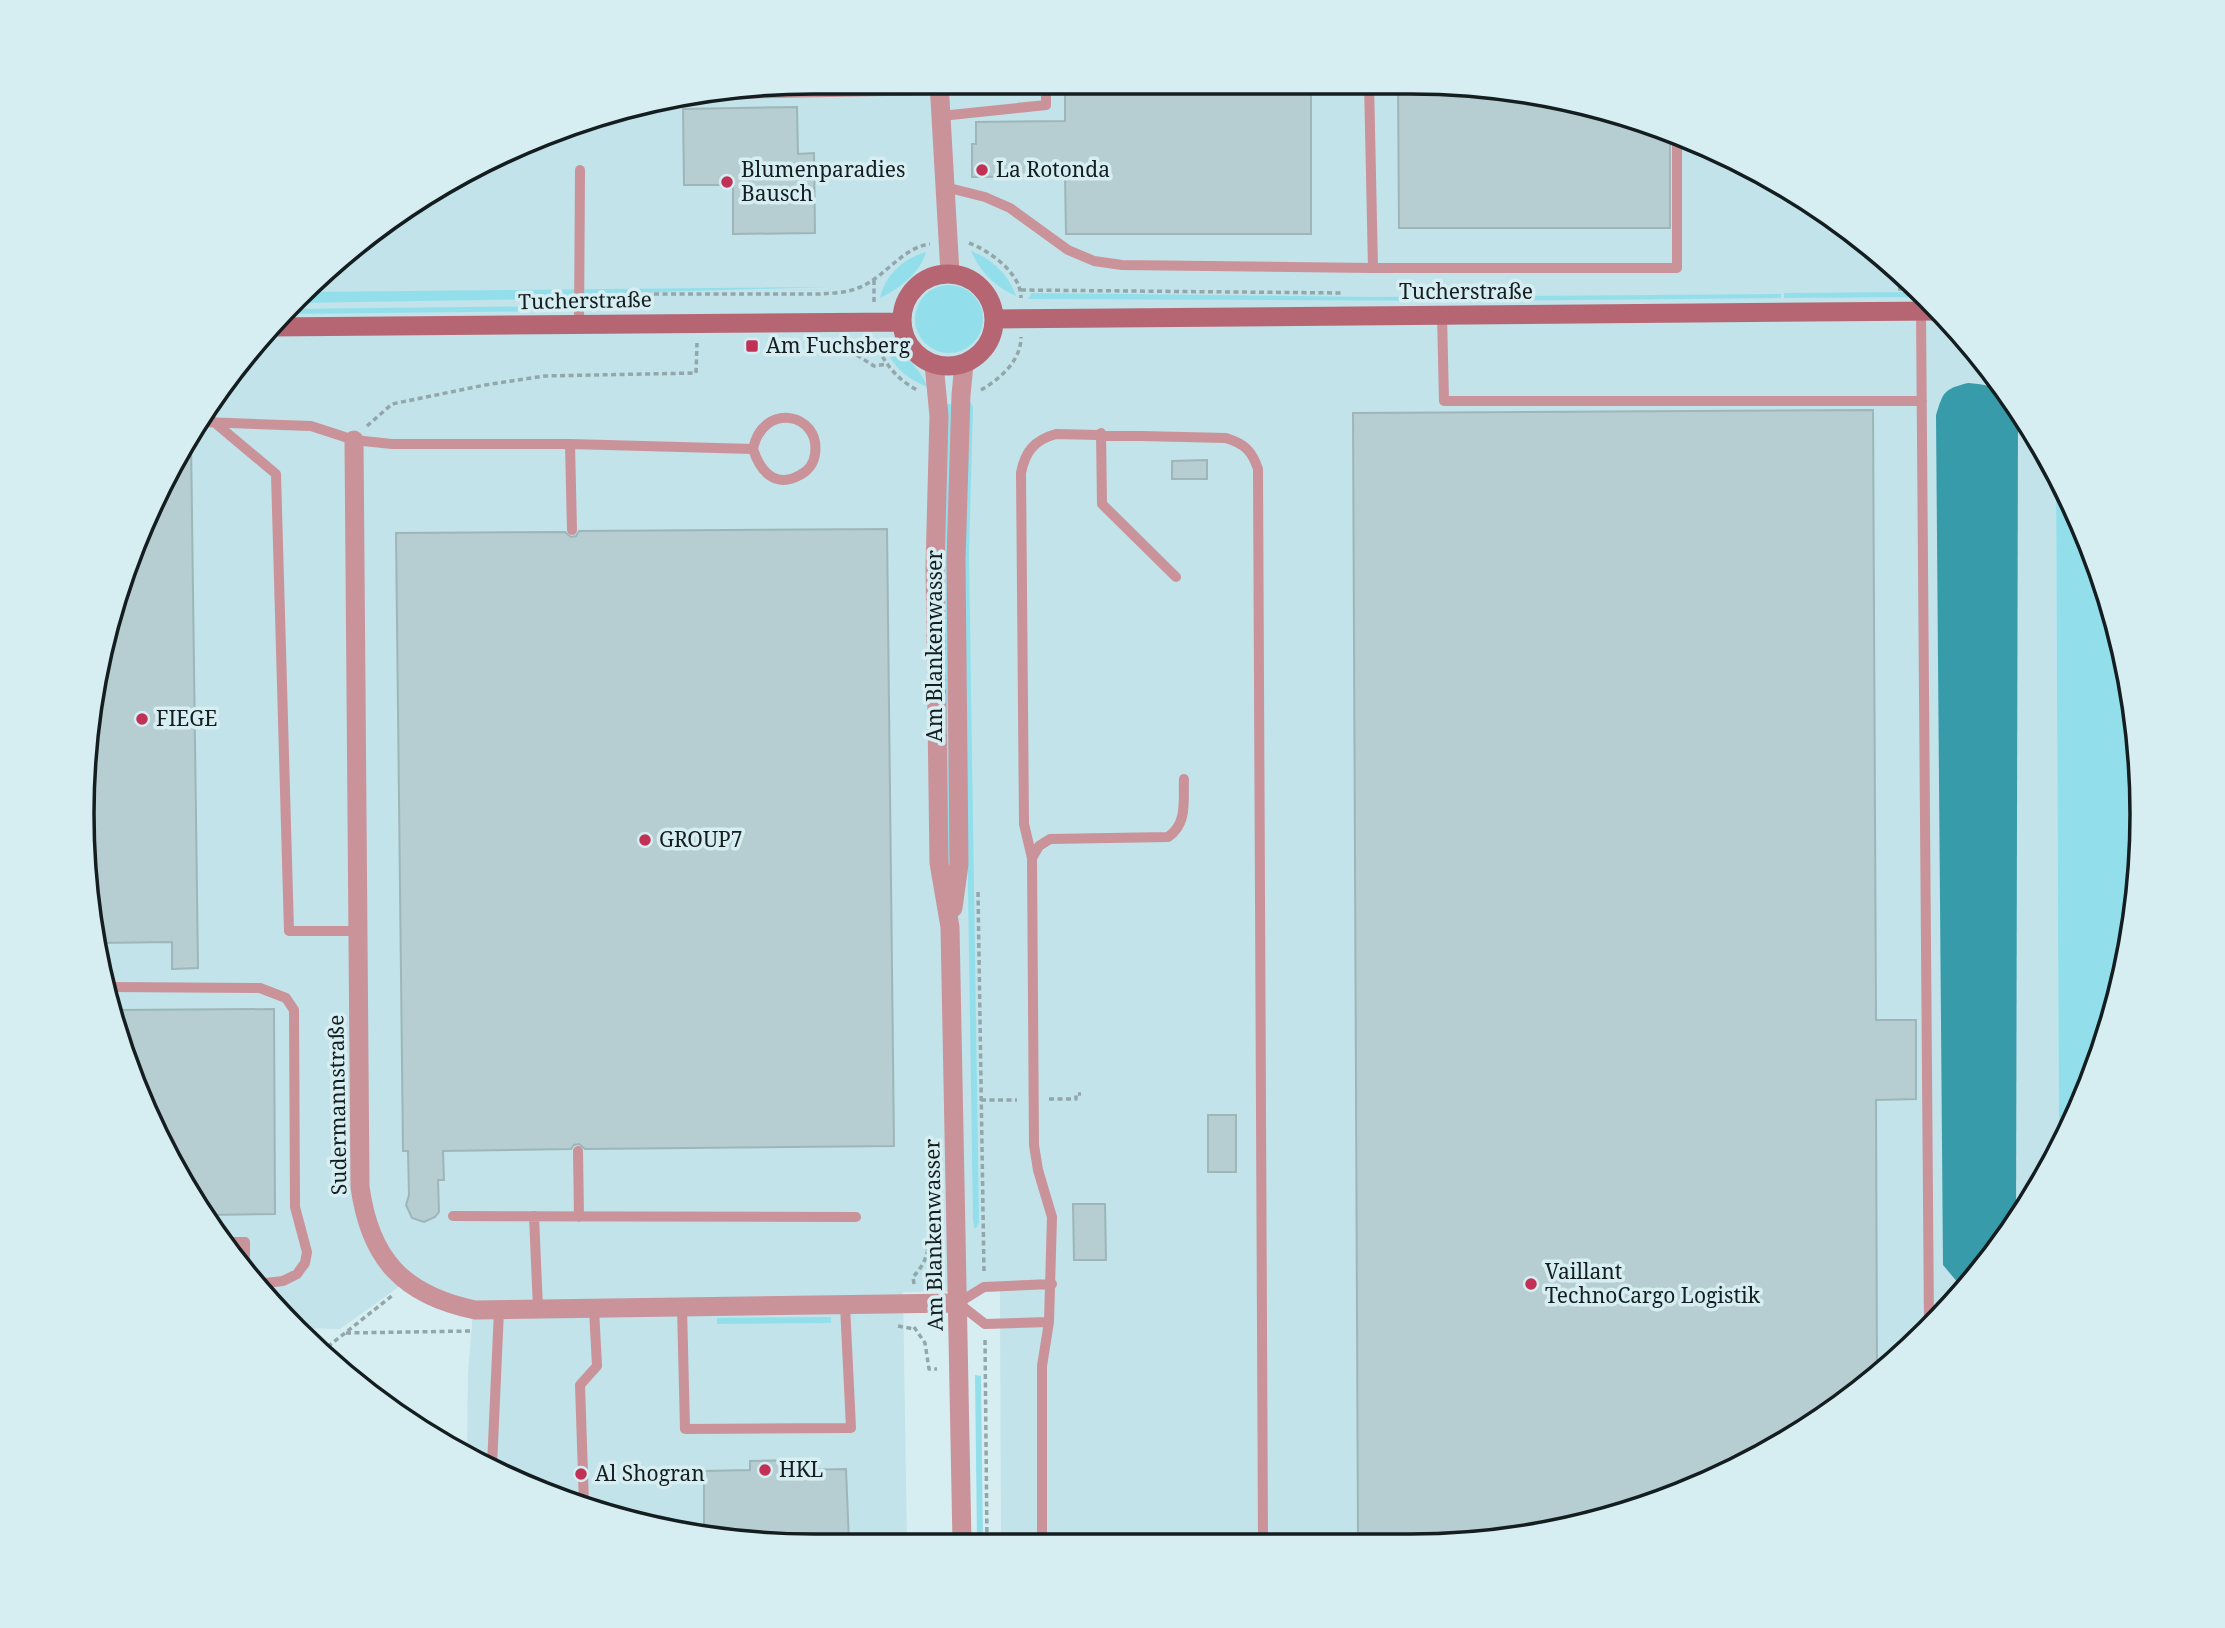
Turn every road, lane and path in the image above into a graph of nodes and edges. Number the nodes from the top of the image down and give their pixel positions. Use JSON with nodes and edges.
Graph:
{"nodes":[{"id":1,"x":940,"y":94,"type":"edge"},
{"id":2,"x":1046,"y":94,"type":"edge"},
{"id":3,"x":1369,"y":94,"type":"edge"},
{"id":4,"x":941,"y":116,"type":"junction"},
{"id":5,"x":1677,"y":146,"type":"edge"},
{"id":6,"x":580,"y":170,"type":"dead end"},
{"id":7,"x":945,"y":187,"type":"junction"},
{"id":8,"x":1373,"y":268,"type":"junction"},
{"id":9,"x":950,"y":273,"type":"junction"},
{"id":10,"x":874,"y":280,"type":"dead end"},
{"id":11,"x":1889,"y":289,"type":"dead end"},
{"id":12,"x":1902,"y":289,"type":"edge"},
{"id":13,"x":1352,"y":293,"type":"dead end"},
{"id":14,"x":1926,"y":311,"type":"edge"},
{"id":15,"x":1442,"y":315,"type":"junction"},
{"id":16,"x":1929,"y":315,"type":"edge"},
{"id":17,"x":995,"y":319,"type":"junction"},
{"id":18,"x":1022,"y":319,"type":"junction"},
{"id":19,"x":875,"y":321,"type":"junction"},
{"id":20,"x":901,"y":322,"type":"junction"},
{"id":21,"x":579,"y":324,"type":"junction"},
{"id":22,"x":285,"y":327,"type":"edge"},
{"id":23,"x":697,"y":343,"type":"dead end"},
{"id":24,"x":834,"y":344,"type":"dead end"},
{"id":25,"x":887,"y":364,"type":"junction"},
{"id":26,"x":964,"y":364,"type":"junction"},
{"id":27,"x":934,"y":365,"type":"junction"},
{"id":28,"x":938,"y":395,"type":"junction"},
{"id":29,"x":961,"y":395,"type":"junction"},
{"id":30,"x":1922,"y":401,"type":"junction"},
{"id":31,"x":211,"y":422,"type":"edge"},
{"id":32,"x":210,"y":423,"type":"edge"},
{"id":33,"x":1101,"y":433,"type":"junction"},
{"id":34,"x":354,"y":440,"type":"junction"},
{"id":35,"x":570,"y":444,"type":"junction"},
{"id":36,"x":753,"y":449,"type":"junction"},
{"id":37,"x":572,"y":530,"type":"dead end"},
{"id":38,"x":1176,"y":577,"type":"dead end"},
{"id":39,"x":1184,"y":779,"type":"dead end"},
{"id":40,"x":1032,"y":858,"type":"junction"},
{"id":41,"x":978,"y":891,"type":"dead end"},
{"id":42,"x":950,"y":927,"type":"junction"},
{"id":43,"x":358,"y":930,"type":"junction"},
{"id":44,"x":116,"y":987,"type":"edge"},
{"id":45,"x":981,"y":1100,"type":"junction"},
{"id":46,"x":1001,"y":1100,"type":"dead end"},
{"id":47,"x":579,"y":1151,"type":"dead end"},
{"id":48,"x":453,"y":1216,"type":"dead end"},
{"id":49,"x":534,"y":1216,"type":"junction"},
{"id":50,"x":579,"y":1217,"type":"junction"},
{"id":51,"x":856,"y":1217,"type":"dead end"},
{"id":52,"x":235,"y":1241,"type":"edge"},
{"id":53,"x":245,"y":1254,"type":"edge"},
{"id":54,"x":269,"y":1283,"type":"edge"},
{"id":55,"x":407,"y":1283,"type":"junction"},
{"id":56,"x":1052,"y":1283,"type":"junction"},
{"id":57,"x":984,"y":1287,"type":"junction"},
{"id":58,"x":958,"y":1303,"type":"junction"},
{"id":59,"x":845,"y":1305,"type":"junction"},
{"id":60,"x":682,"y":1307,"type":"junction"},
{"id":61,"x":538,"y":1309,"type":"junction"},
{"id":62,"x":594,"y":1309,"type":"junction"},
{"id":63,"x":499,"y":1310,"type":"junction"},
{"id":64,"x":1929,"y":1313,"type":"edge"},
{"id":65,"x":1049,"y":1322,"type":"junction"},
{"id":66,"x":985,"y":1324,"type":"junction"},
{"id":67,"x":330,"y":1346,"type":"edge"},
{"id":68,"x":492,"y":1457,"type":"edge"},
{"id":69,"x":584,"y":1495,"type":"edge"},
{"id":70,"x":962,"y":1534,"type":"edge"},
{"id":71,"x":987,"y":1534,"type":"edge"},
{"id":72,"x":1042,"y":1534,"type":"edge"},
{"id":73,"x":1263,"y":1534,"type":"edge"}],
"edges":[{"from":1,"to":4,"type":"street"},
{"from":2,"to":4,"type":"lane"},
{"from":3,"to":8,"type":"lane"},
{"from":4,"to":7,"type":"street"},
{"from":5,"to":8,"type":"lane"},
{"from":6,"to":21,"type":"lane"},
{"from":7,"to":8,"type":"lane"},
{"from":7,"to":9,"type":"street"},
{"from":9,"to":17,"type":"main road"},
{"from":9,"to":20,"type":"main road"},
{"from":10,"to":19,"type":"path"},
{"from":11,"to":12,"type":"path"},
{"from":13,"to":18,"type":"path"},
{"from":14,"to":15,"type":"main road","name":"Tucherstraße"},
{"from":15,"to":18,"type":"main road","name":"Tucherstraße"},
{"from":15,"to":30,"type":"lane"},
{"from":16,"to":30,"type":"lane"},
{"from":17,"to":18,"type":"main road","name":"Tucherstraße"},
{"from":17,"to":26,"type":"main road"},
{"from":18,"to":29,"type":"path"},
{"from":19,"to":20,"type":"main road","name":"Tucherstraße"},
{"from":19,"to":21,"type":"main road","name":"Tucherstraße"},
{"from":19,"to":25,"type":"path"},
{"from":20,"to":27,"type":"main road"},
{"from":21,"to":22,"type":"main road","name":"Tucherstraße"},
{"from":23,"to":34,"type":"path"},
{"from":24,"to":25,"type":"path"},
{"from":25,"to":28,"type":"path"},
{"from":26,"to":27,"type":"main road"},
{"from":26,"to":29,"type":"street","name":"Am Blankenwasser"},
{"from":27,"to":28,"type":"street","name":"Am Blankenwasser"},
{"from":28,"to":42,"type":"street","name":"Am Blankenwasser"},
{"from":29,"to":42,"type":"street","name":"Am Blankenwasser"},
{"from":30,"to":64,"type":"lane"},
{"from":31,"to":34,"type":"lane"},
{"from":32,"to":43,"type":"lane"},
{"from":33,"to":38,"type":"lane"},
{"from":33,"to":40,"type":"lane"},
{"from":33,"to":73,"type":"lane"},
{"from":34,"to":35,"type":"lane"},
{"from":34,"to":43,"type":"street","name":"Sudermannstraße"},
{"from":35,"to":36,"type":"lane"},
{"from":35,"to":37,"type":"lane"},
{"from":36,"to":36,"type":"lane"},
{"from":39,"to":40,"type":"lane"},
{"from":40,"to":56,"type":"lane"},
{"from":41,"to":45,"type":"path"},
{"from":42,"to":58,"type":"street","name":"Am Blankenwasser"},
{"from":43,"to":55,"type":"street","name":"Sudermannstraße"},
{"from":44,"to":54,"type":"lane"},
{"from":45,"to":46,"type":"path"},
{"from":45,"to":57,"type":"path"},
{"from":47,"to":50,"type":"lane"},
{"from":48,"to":49,"type":"lane"},
{"from":49,"to":50,"type":"lane"},
{"from":49,"to":61,"type":"lane"},
{"from":50,"to":51,"type":"lane"},
{"from":52,"to":53,"type":"lane"},
{"from":55,"to":63,"type":"street","name":"Sudermannstraße"},
{"from":55,"to":67,"type":"path"},
{"from":56,"to":57,"type":"lane"},
{"from":56,"to":65,"type":"lane"},
{"from":57,"to":58,"type":"lane"},
{"from":58,"to":59,"type":"street","name":"Sudermannstraße"},
{"from":58,"to":66,"type":"lane"},
{"from":58,"to":70,"type":"street","name":"Am Blankenwasser"},
{"from":59,"to":60,"type":"street","name":"Sudermannstraße"},
{"from":59,"to":60,"type":"lane"},
{"from":60,"to":62,"type":"street","name":"Sudermannstraße"},
{"from":61,"to":62,"type":"street","name":"Sudermannstraße"},
{"from":61,"to":63,"type":"street","name":"Sudermannstraße"},
{"from":62,"to":69,"type":"lane"},
{"from":63,"to":68,"type":"lane"},
{"from":65,"to":66,"type":"lane"},
{"from":65,"to":72,"type":"lane"},
{"from":66,"to":71,"type":"path"}]}
